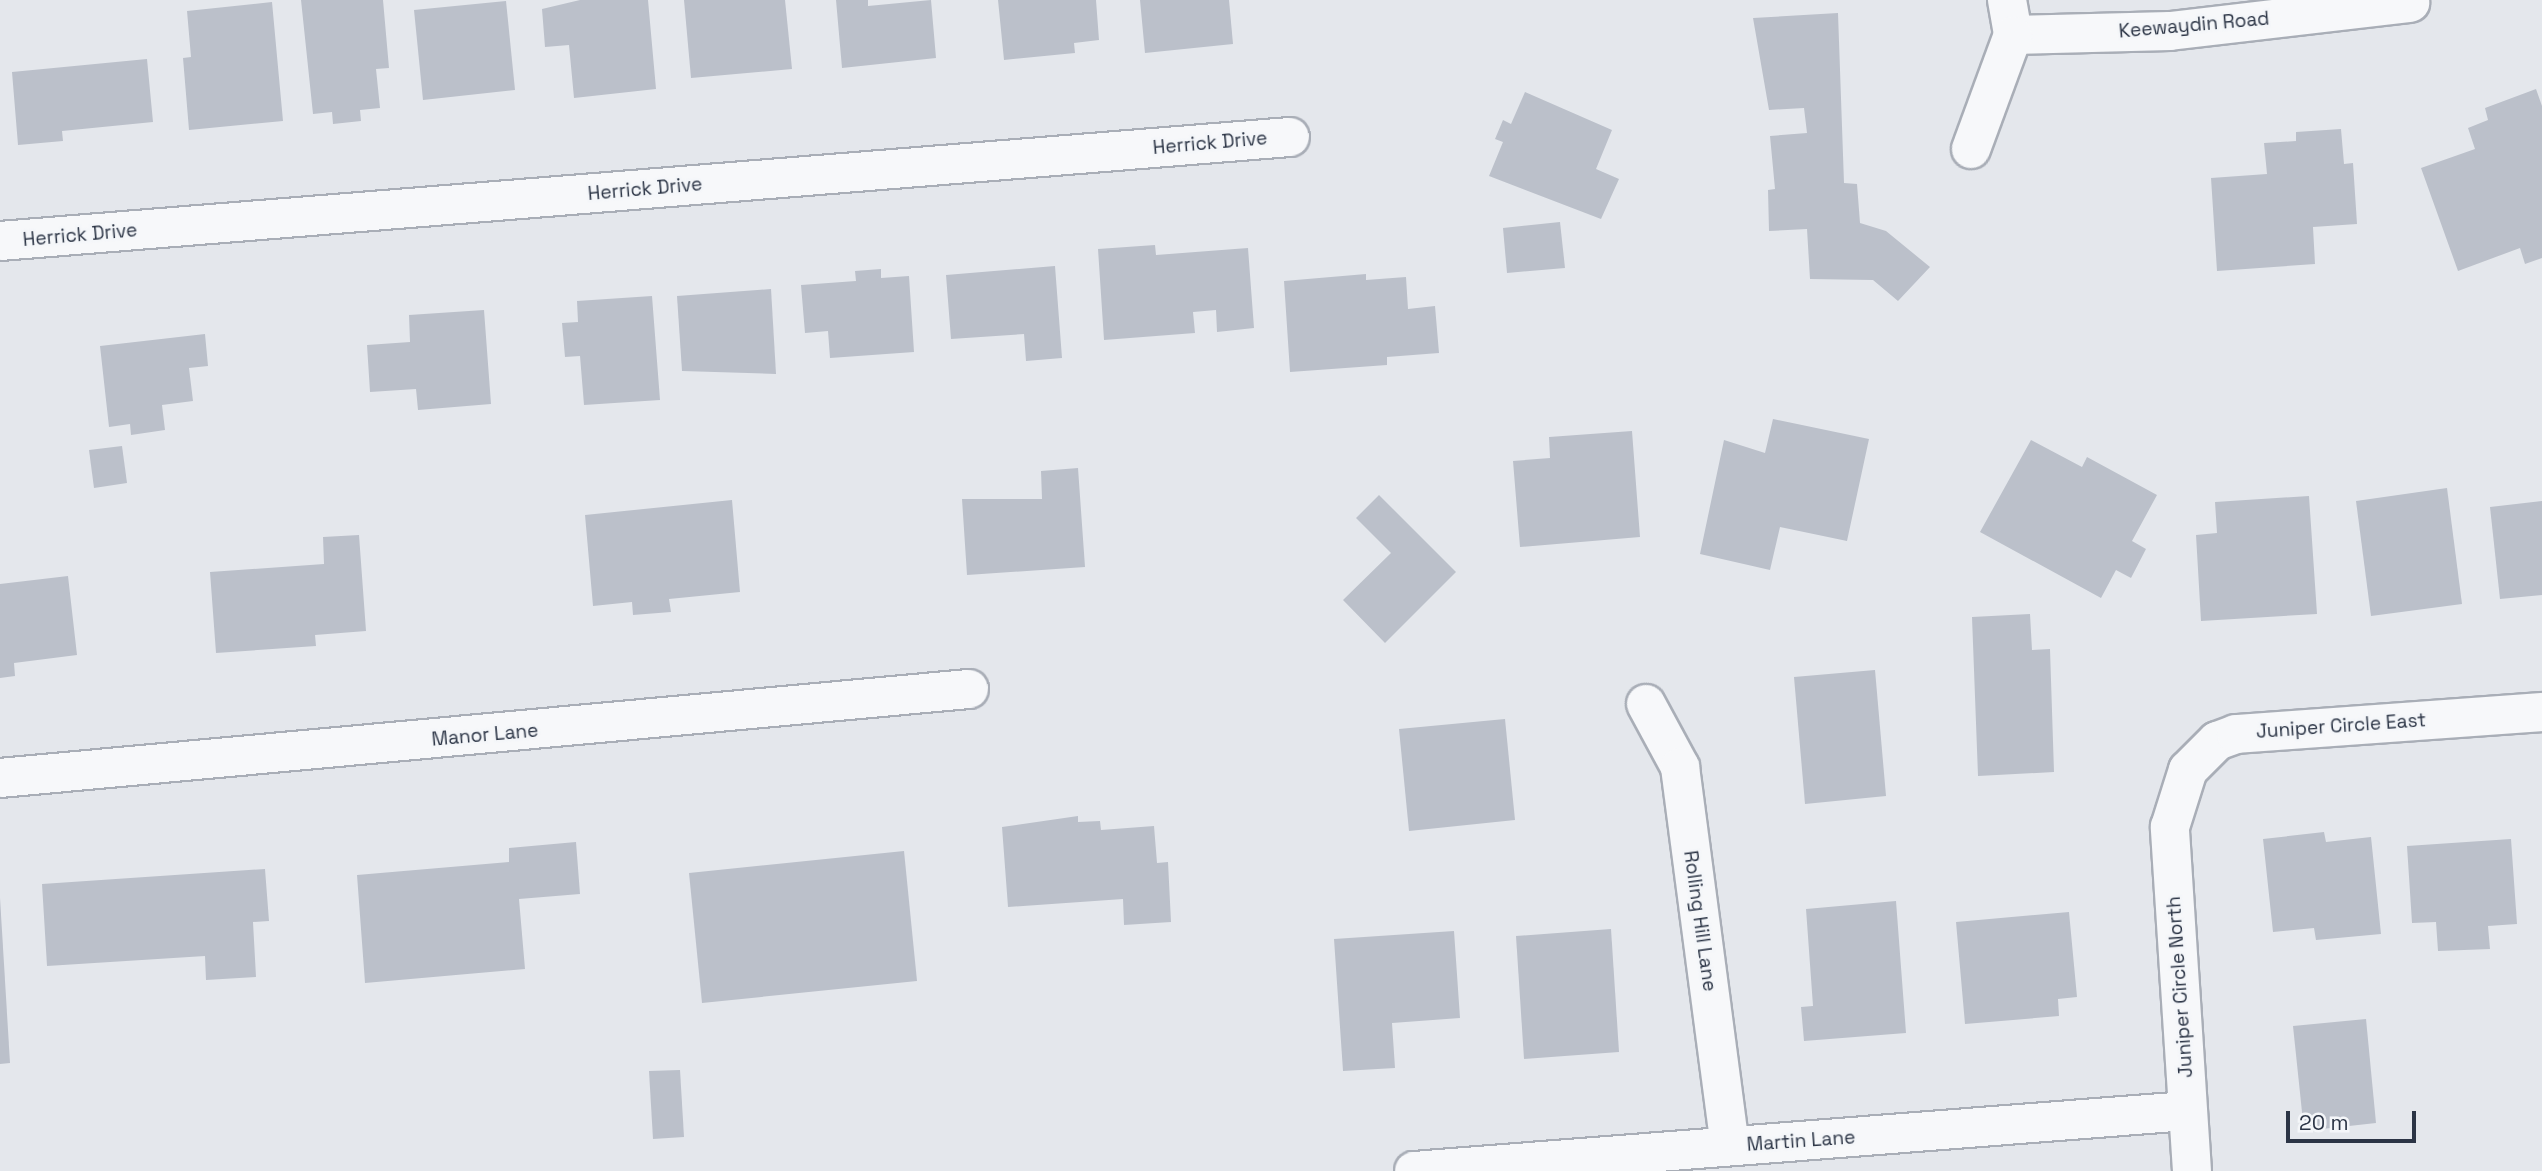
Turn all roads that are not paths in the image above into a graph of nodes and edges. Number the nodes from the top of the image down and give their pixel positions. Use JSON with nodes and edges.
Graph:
{"nodes":[{"id":1,"x":2410,"y":3,"type":"dead end"},
{"id":2,"x":2010,"y":18,"type":"edge"},
{"id":3,"x":1290,"y":137,"type":"dead end"},
{"id":4,"x":1971,"y":149,"type":"dead end"},
{"id":5,"x":0,"y":241,"type":"edge"},
{"id":6,"x":970,"y":689,"type":"dead end"},
{"id":7,"x":1646,"y":704,"type":"dead end"},
{"id":8,"x":2542,"y":712,"type":"edge"},
{"id":9,"x":0,"y":778,"type":"edge"},
{"id":10,"x":2173,"y":803,"type":"joint"},
{"id":11,"x":2187,"y":1111,"type":"junction"},
{"id":12,"x":1730,"y":1146,"type":"junction"},
{"id":13,"x":1414,"y":1171,"type":"edge"},
{"id":14,"x":2192,"y":1171,"type":"edge"}],
"edges":[{"from":1,"to":2,"type":"street","name":"Keewaydin Road"},
{"from":2,"to":4,"type":"street"},
{"from":3,"to":5,"type":"street","name":"Herrick Drive"},
{"from":6,"to":9,"type":"street","name":"Manor Lane"},
{"from":7,"to":12,"type":"street","name":"Rolling Hill Lane"},
{"from":8,"to":10,"type":"street","name":"Juniper Circle East"},
{"from":10,"to":11,"type":"street","name":"Juniper Circle North"},
{"from":11,"to":12,"type":"street","name":"Martin Lane"},
{"from":11,"to":14,"type":"street","name":"Juniper Circle North"},
{"from":12,"to":13,"type":"street","name":"Martin Lane"}]}
